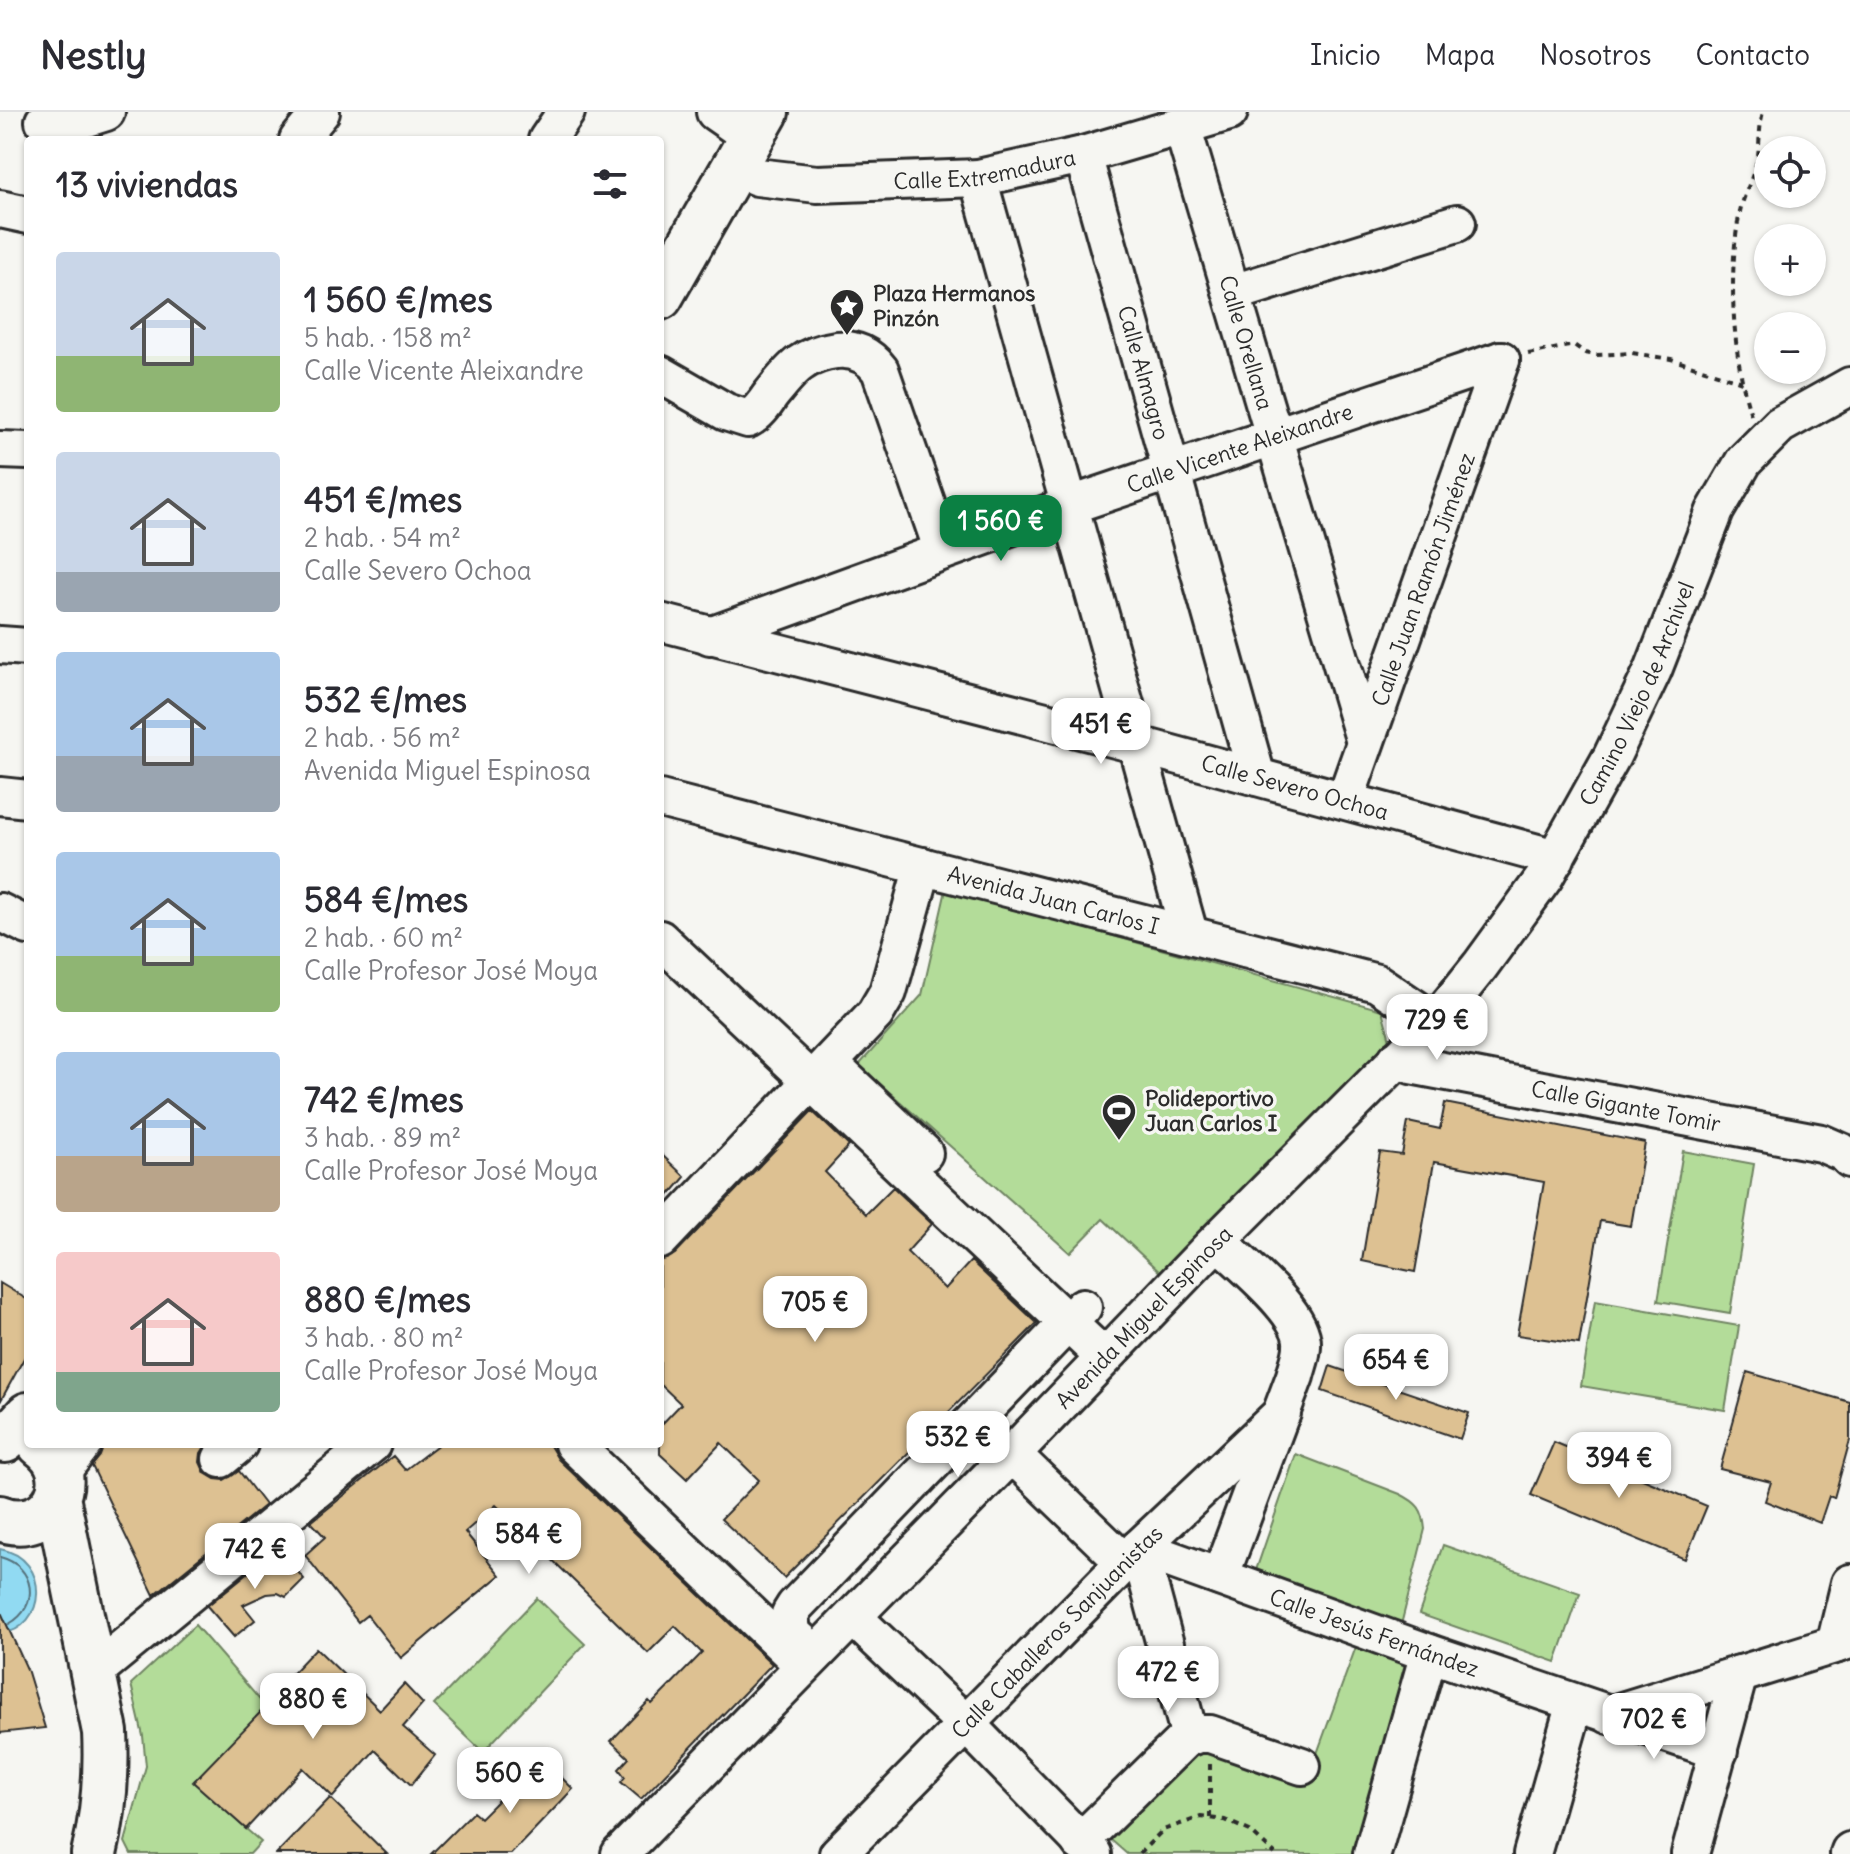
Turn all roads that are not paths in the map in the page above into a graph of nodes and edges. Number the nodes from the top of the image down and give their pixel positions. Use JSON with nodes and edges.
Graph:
{"nodes":[{"id":1,"x":106,"y":112,"type":"edge"},
{"id":2,"x":321,"y":112,"type":"edge"},
{"id":3,"x":566,"y":112,"type":"edge"},
{"id":4,"x":715,"y":112,"type":"edge"},
{"id":5,"x":1229,"y":112,"type":"edge"},
{"id":6,"x":44,"y":121,"type":"dead end"},
{"id":7,"x":1182,"y":126,"type":"junction"},
{"id":8,"x":301,"y":136,"type":"edge"},
{"id":9,"x":550,"y":136,"type":"edge"},
{"id":10,"x":751,"y":139,"type":"edge"},
{"id":11,"x":1083,"y":155,"type":"junction"},
{"id":12,"x":978,"y":178,"type":"junction"},
{"id":13,"x":0,"y":209,"type":"edge"},
{"id":14,"x":24,"y":214,"type":"edge"},
{"id":15,"x":1457,"y":223,"type":"dead end"},
{"id":16,"x":664,"y":290,"type":"edge"},
{"id":17,"x":1233,"y":293,"type":"junction"},
{"id":18,"x":1501,"y":360,"type":"joint"},
{"id":19,"x":664,"y":376,"type":"edge"},
{"id":20,"x":1850,"y":386,"type":"edge"},
{"id":21,"x":1273,"y":437,"type":"junction"},
{"id":22,"x":0,"y":450,"type":"edge"},
{"id":23,"x":24,"y":451,"type":"edge"},
{"id":24,"x":1170,"y":473,"type":"junction"},
{"id":25,"x":1068,"y":506,"type":"junction"},
{"id":26,"x":943,"y":551,"type":"junction"},
{"id":27,"x":664,"y":623,"type":"edge"},
{"id":28,"x":710,"y":636,"type":"junction"},
{"id":29,"x":0,"y":645,"type":"edge"},
{"id":30,"x":24,"y":647,"type":"edge"},
{"id":31,"x":1365,"y":742,"type":"junction"},
{"id":32,"x":1135,"y":744,"type":"junction"},
{"id":33,"x":1257,"y":777,"type":"junction"},
{"id":34,"x":0,"y":796,"type":"edge"},
{"id":35,"x":24,"y":799,"type":"edge"},
{"id":36,"x":664,"y":800,"type":"edge"},
{"id":37,"x":1345,"y":800,"type":"junction"},
{"id":38,"x":1556,"y":858,"type":"junction"},
{"id":39,"x":923,"y":866,"type":"junction"},
{"id":40,"x":0,"y":912,"type":"edge"},
{"id":41,"x":24,"y":924,"type":"edge"},
{"id":42,"x":1189,"y":933,"type":"junction"},
{"id":43,"x":664,"y":942,"type":"edge"},
{"id":44,"x":1435,"y":1022,"type":"junction"},
{"id":45,"x":1397,"y":1059,"type":"junction"},
{"id":46,"x":821,"y":1072,"type":"junction"},
{"id":47,"x":1848,"y":1156,"type":"edge"},
{"id":48,"x":664,"y":1236,"type":"edge"},
{"id":49,"x":1218,"y":1241,"type":"junction"},
{"id":50,"x":1076,"y":1314,"type":"junction"},
{"id":51,"x":1112,"y":1348,"type":"junction"},
{"id":52,"x":1282,"y":1413,"type":"junction"},
{"id":53,"x":367,"y":1448,"type":"edge"},
{"id":54,"x":577,"y":1448,"type":"edge"},
{"id":55,"x":39,"y":1449,"type":"edge"},
{"id":56,"x":1012,"y":1454,"type":"junction"},
{"id":57,"x":10,"y":1520,"type":"edge"},
{"id":58,"x":1132,"y":1555,"type":"junction"},
{"id":59,"x":1220,"y":1577,"type":"junction"},
{"id":60,"x":1850,"y":1583,"type":"edge"},
{"id":61,"x":74,"y":1589,"type":"junction"},
{"id":62,"x":853,"y":1617,"type":"junction"},
{"id":63,"x":1842,"y":1642,"type":"edge"},
{"id":64,"x":1429,"y":1653,"type":"junction"},
{"id":65,"x":810,"y":1660,"type":"junction"},
{"id":66,"x":94,"y":1672,"type":"junction"},
{"id":67,"x":1739,"y":1674,"type":"junction"},
{"id":68,"x":1575,"y":1703,"type":"junction"},
{"id":69,"x":1609,"y":1715,"type":"junction"},
{"id":70,"x":967,"y":1725,"type":"junction"},
{"id":71,"x":1200,"y":1736,"type":"junction"},
{"id":72,"x":1719,"y":1751,"type":"junction"},
{"id":73,"x":1302,"y":1766,"type":"dead end"},
{"id":74,"x":102,"y":1845,"type":"edge"},
{"id":75,"x":1086,"y":1848,"type":"edge"},
{"id":76,"x":622,"y":1854,"type":"edge"},
{"id":77,"x":838,"y":1854,"type":"edge"},
{"id":78,"x":1372,"y":1854,"type":"edge"},
{"id":79,"x":1532,"y":1854,"type":"edge"},
{"id":80,"x":1690,"y":1854,"type":"edge"}],
"edges":[{"from":1,"to":6,"type":"street"},
{"from":2,"to":8,"type":"street"},
{"from":3,"to":9,"type":"street"},
{"from":4,"to":10,"type":"street","name":"Calle Extremadura"},
{"from":5,"to":7,"type":"street","name":"Calle Extremadura"},
{"from":7,"to":11,"type":"street","name":"Calle Extremadura"},
{"from":7,"to":17,"type":"street","name":"Calle Orellana"},
{"from":10,"to":12,"type":"street","name":"Calle Extremadura"},
{"from":10,"to":16,"type":"main road"},
{"from":11,"to":12,"type":"street","name":"Calle Extremadura"},
{"from":11,"to":24,"type":"street","name":"Calle Almagro"},
{"from":12,"to":25,"type":"street"},
{"from":13,"to":14,"type":"street"},
{"from":15,"to":17,"type":"street"},
{"from":17,"to":21,"type":"street","name":"Calle Orellana"},
{"from":18,"to":21,"type":"street","name":"Calle Vicente Aleixandre"},
{"from":18,"to":31,"type":"street","name":"Calle Juan Ramón Jiménez"},
{"from":19,"to":26,"type":"street"},
{"from":20,"to":38,"type":"street","name":"Camino Viejo de Archivel"},
{"from":21,"to":24,"type":"street","name":"Calle Vicente Aleixandre"},
{"from":21,"to":31,"type":"street","name":"Calle Orellana"},
{"from":22,"to":23,"type":"street"},
{"from":24,"to":25,"type":"street","name":"Calle Vicente Aleixandre"},
{"from":24,"to":33,"type":"street","name":"Calle Almagro"},
{"from":25,"to":26,"type":"street","name":"Calle Vicente Aleixandre"},
{"from":25,"to":32,"type":"street"},
{"from":26,"to":28,"type":"street","name":"Calle Vicente Aleixandre"},
{"from":27,"to":28,"type":"street","name":"Calle Severo Ochoa"},
{"from":28,"to":32,"type":"street","name":"Calle Severo Ochoa"},
{"from":29,"to":30,"type":"street"},
{"from":31,"to":37,"type":"street","name":"Calle Juan Ramón Jiménez"},
{"from":32,"to":33,"type":"street","name":"Calle Severo Ochoa"},
{"from":32,"to":42,"type":"street"},
{"from":33,"to":37,"type":"street","name":"Calle Severo Ochoa"},
{"from":34,"to":35,"type":"street"},
{"from":36,"to":39,"type":"street","name":"Avenida Juan Carlos I"},
{"from":37,"to":38,"type":"street","name":"Calle Severo Ochoa"},
{"from":38,"to":44,"type":"street","name":"Camino Viejo de Archivel"},
{"from":39,"to":42,"type":"street","name":"Avenida Juan Carlos I"},
{"from":39,"to":46,"type":"street"},
{"from":40,"to":41,"type":"street"},
{"from":42,"to":44,"type":"street","name":"Avenida Juan Carlos I"},
{"from":43,"to":46,"type":"street"},
{"from":44,"to":45,"type":"street","name":"Avenida Miguel Espinosa"},
{"from":45,"to":47,"type":"street","name":"Calle Gigante Tomir"},
{"from":45,"to":49,"type":"street","name":"Avenida Miguel Espinosa"},
{"from":46,"to":48,"type":"street"},
{"from":46,"to":50,"type":"street"},
{"from":49,"to":51,"type":"street","name":"Avenida Miguel Espinosa"},
{"from":49,"to":52,"type":"street"},
{"from":50,"to":51,"type":"street"},
{"from":50,"to":65,"type":"street"},
{"from":51,"to":56,"type":"street","name":"Avenida Miguel Espinosa"},
{"from":52,"to":58,"type":"street","name":"Calle Caballeros Sanjuanistas"},
{"from":52,"to":59,"type":"street"},
{"from":53,"to":66,"type":"street"},
{"from":54,"to":65,"type":"street"},
{"from":55,"to":57,"type":"main road"},
{"from":55,"to":61,"type":"main road"},
{"from":56,"to":58,"type":"street"},
{"from":56,"to":62,"type":"street","name":"Avenida Miguel Espinosa"},
{"from":57,"to":61,"type":"main road"},
{"from":58,"to":59,"type":"street","name":"Calle Jesús Fernández"},
{"from":58,"to":70,"type":"street","name":"Calle Caballeros Sanjuanistas"},
{"from":58,"to":71,"type":"street"},
{"from":59,"to":64,"type":"street","name":"Calle Jesús Fernández"},
{"from":60,"to":63,"type":"street"},
{"from":61,"to":66,"type":"main road"},
{"from":62,"to":65,"type":"street","name":"Avenida Miguel Espinosa"},
{"from":62,"to":70,"type":"street"},
{"from":63,"to":67,"type":"street"},
{"from":64,"to":68,"type":"street","name":"Calle Jesús Fernández"},
{"from":64,"to":78,"type":"street"},
{"from":65,"to":76,"type":"street","name":"Avenida Miguel Espinosa"},
{"from":66,"to":74,"type":"main road"},
{"from":67,"to":69,"type":"street"},
{"from":67,"to":72,"type":"street"},
{"from":68,"to":69,"type":"street","name":"Calle Jesús Fernández"},
{"from":68,"to":79,"type":"street"},
{"from":69,"to":72,"type":"street","name":"Calle Jesús Fernández"},
{"from":70,"to":75,"type":"street"},
{"from":70,"to":77,"type":"street","name":"Calle Caballeros Sanjuanistas"},
{"from":71,"to":73,"type":"street"},
{"from":71,"to":75,"type":"street"},
{"from":72,"to":80,"type":"street"}]}
